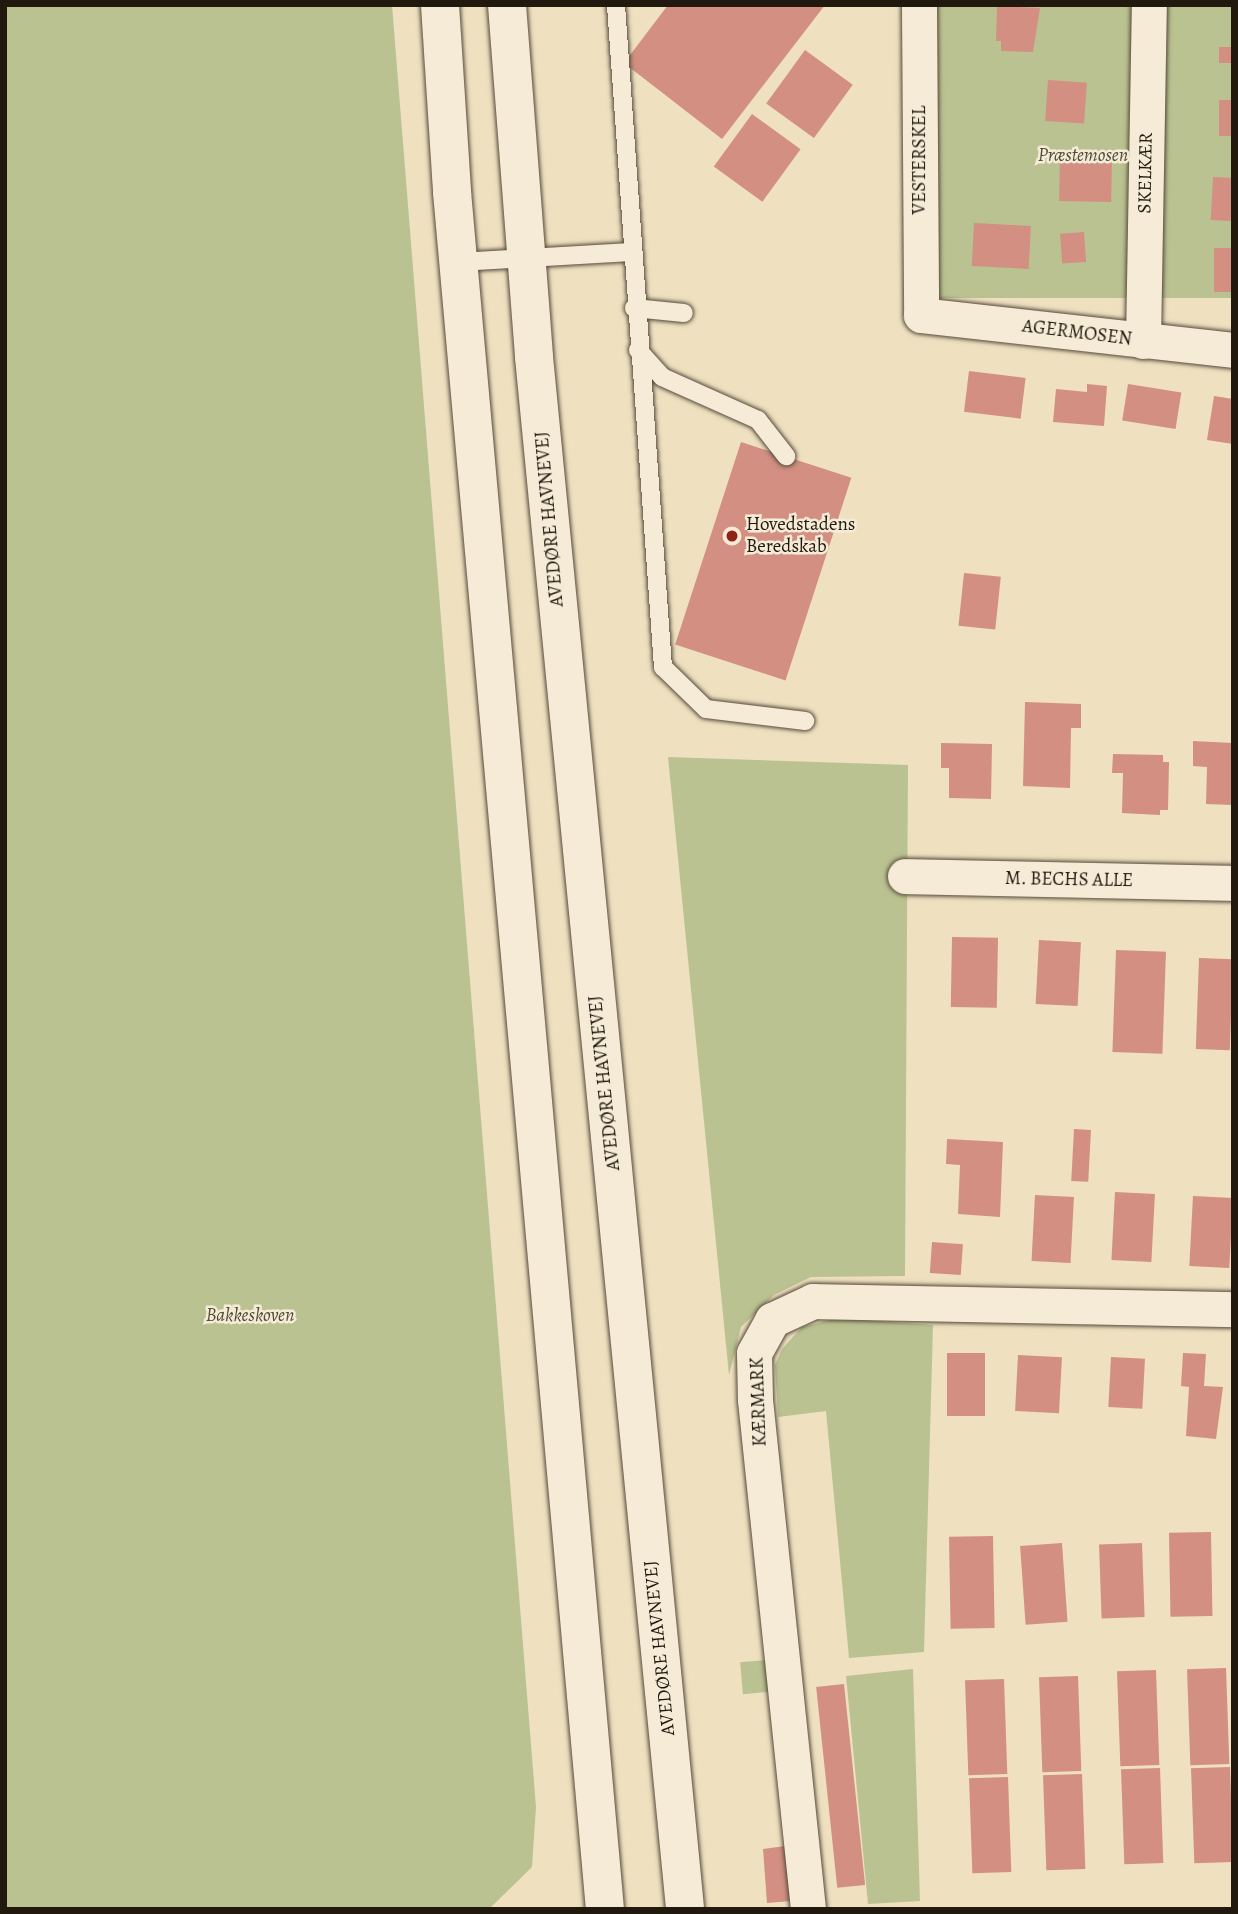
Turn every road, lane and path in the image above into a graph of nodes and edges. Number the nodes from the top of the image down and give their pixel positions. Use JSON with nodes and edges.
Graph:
{"nodes":[{"id":1,"x":440,"y":5,"type":"edge"},
{"id":2,"x":507,"y":5,"type":"edge"},
{"id":3,"x":616,"y":5,"type":"edge"},
{"id":4,"x":919,"y":5,"type":"edge"},
{"id":5,"x":1149,"y":5,"type":"edge"},
{"id":6,"x":631,"y":251,"type":"junction"},
{"id":7,"x":526,"y":258,"type":"junction"},
{"id":8,"x":458,"y":262,"type":"junction"},
{"id":9,"x":634,"y":308,"type":"junction"},
{"id":10,"x":684,"y":313,"type":"dead end"},
{"id":11,"x":921,"y":315,"type":"joint"},
{"id":12,"x":1143,"y":341,"type":"junction"},
{"id":13,"x":638,"y":350,"type":"junction"},
{"id":14,"x":1233,"y":350,"type":"edge"},
{"id":15,"x":786,"y":456,"type":"dead end"},
{"id":16,"x":805,"y":721,"type":"dead end"},
{"id":17,"x":905,"y":876,"type":"dead end"},
{"id":18,"x":1233,"y":883,"type":"edge"},
{"id":19,"x":1233,"y":1309,"type":"edge"},
{"id":20,"x":605,"y":1909,"type":"edge"},
{"id":21,"x":685,"y":1909,"type":"edge"},
{"id":22,"x":808,"y":1909,"type":"edge"}],
"edges":[{"from":1,"to":8,"type":"street"},
{"from":2,"to":7,"type":"street","name":"AVEDØRE HAVNEVEJ"},
{"from":3,"to":6,"type":"lane"},
{"from":4,"to":11,"type":"street","name":"VESTERSKEL"},
{"from":5,"to":12,"type":"street","name":"SKELKÆR"},
{"from":6,"to":7,"type":"lane"},
{"from":6,"to":9,"type":"lane"},
{"from":7,"to":8,"type":"lane"},
{"from":7,"to":21,"type":"street","name":"AVEDØRE HAVNEVEJ"},
{"from":8,"to":20,"type":"street"},
{"from":9,"to":10,"type":"lane"},
{"from":9,"to":13,"type":"lane"},
{"from":11,"to":12,"type":"street","name":"AGERMOSEN"},
{"from":12,"to":14,"type":"street","name":"AGERMOSEN"},
{"from":13,"to":15,"type":"lane"},
{"from":13,"to":16,"type":"lane"},
{"from":17,"to":18,"type":"street","name":"M. BECHS ALLE"},
{"from":19,"to":22,"type":"street","name":"KÆRMARK"}]}
